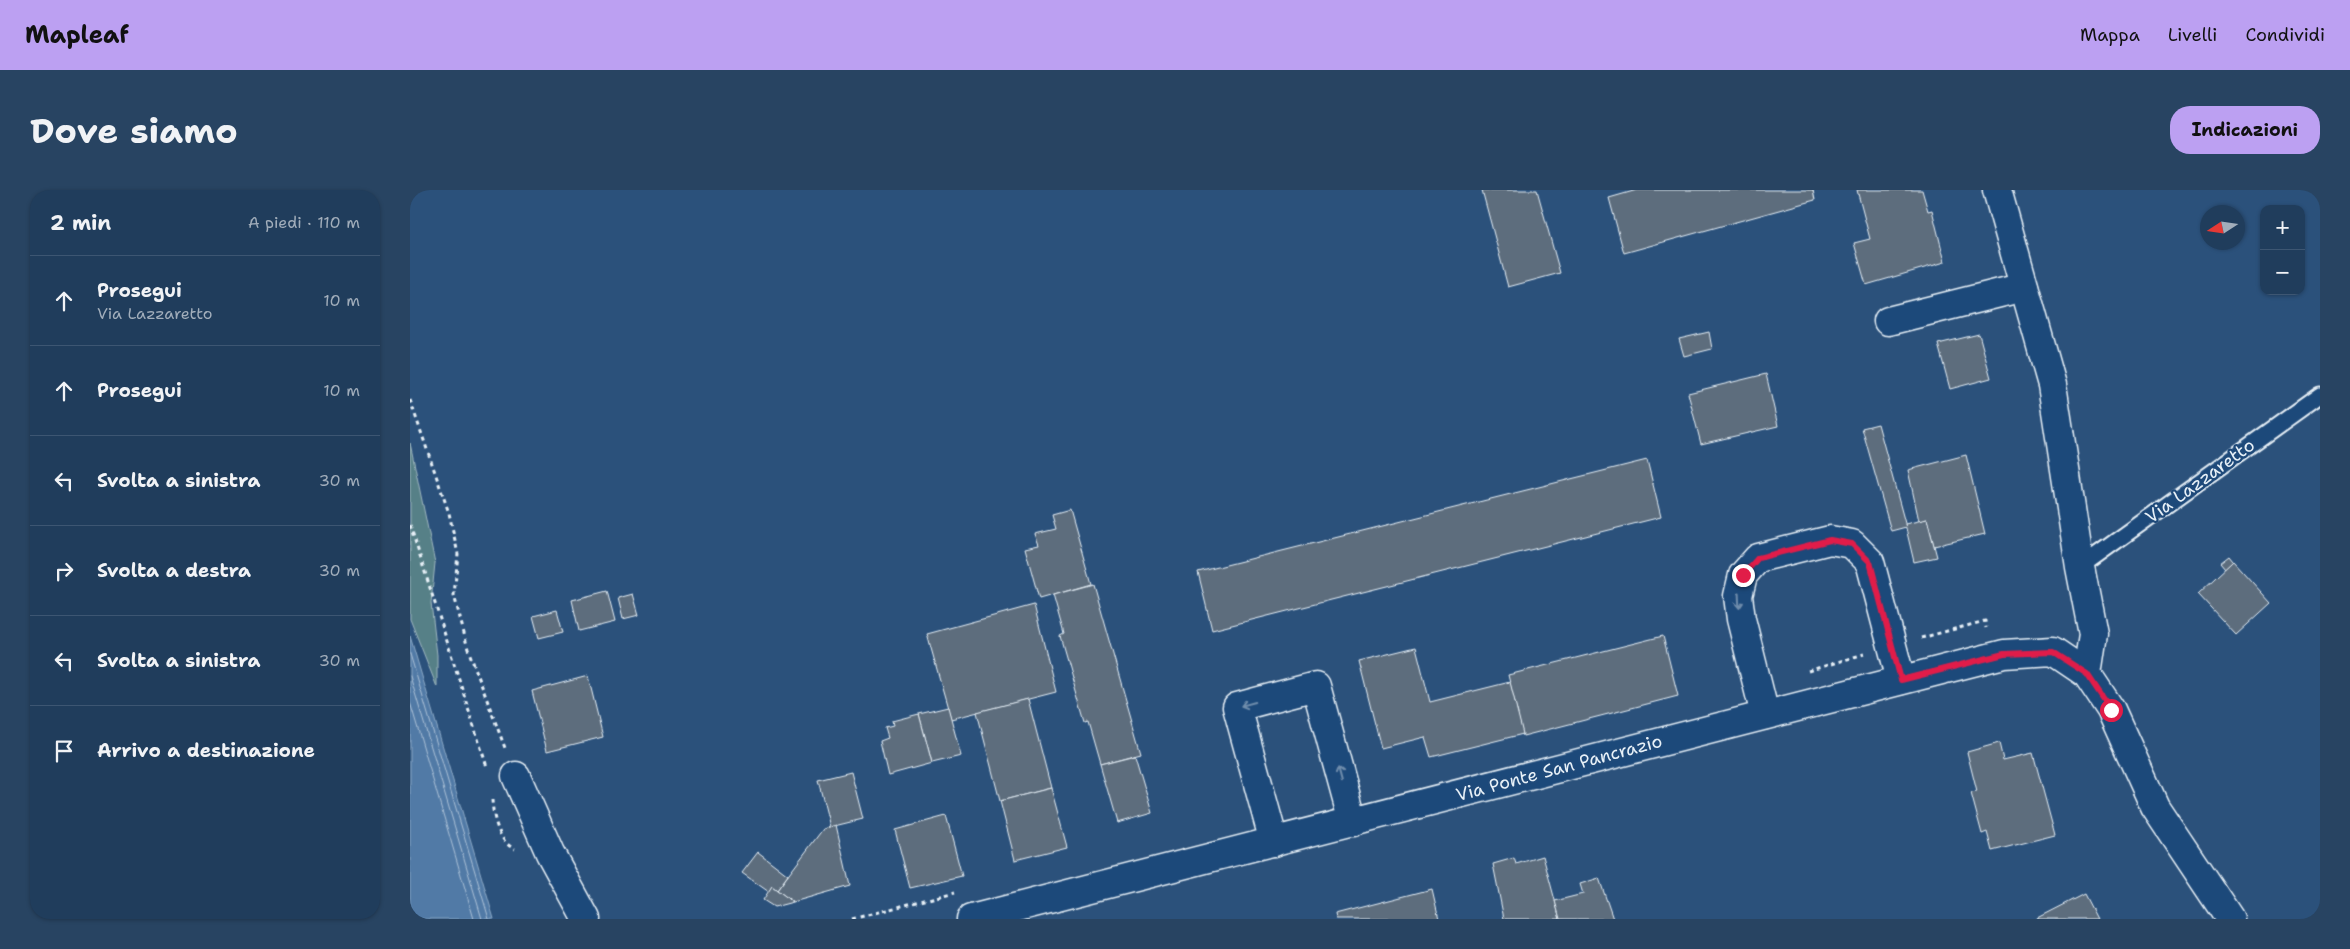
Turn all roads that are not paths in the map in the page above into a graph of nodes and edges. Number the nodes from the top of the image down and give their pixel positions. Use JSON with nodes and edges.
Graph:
{"nodes":[{"id":1,"x":1997,"y":190,"type":"edge"},
{"id":2,"x":2024,"y":287,"type":"junction"},
{"id":3,"x":1888,"y":321,"type":"dead end"},
{"id":4,"x":2320,"y":395,"type":"edge"},
{"id":5,"x":2080,"y":567,"type":"junction"},
{"id":6,"x":2087,"y":674,"type":"junction"},
{"id":7,"x":1901,"y":680,"type":"junction"},
{"id":8,"x":1765,"y":714,"type":"junction"},
{"id":9,"x":516,"y":776,"type":"road end"},
{"id":10,"x":1353,"y":822,"type":"junction"},
{"id":11,"x":1274,"y":842,"type":"junction"},
{"id":12,"x":586,"y":919,"type":"edge"},
{"id":13,"x":971,"y":919,"type":"edge"},
{"id":14,"x":2230,"y":919,"type":"edge"}],
"edges":[{"from":1,"to":2,"type":"street"},
{"from":2,"to":3,"type":"street"},
{"from":2,"to":5,"type":"street"},
{"from":4,"to":5,"type":"lane","name":"Via Lazzaretto"},
{"from":5,"to":6,"type":"street"},
{"from":6,"to":7,"type":"street","name":"Via Ponte San Pancrazio"},
{"from":6,"to":14,"type":"street"},
{"from":7,"to":8,"type":"street","name":"Via Ponte San Pancrazio"},
{"from":7,"to":8,"type":"street","one_way":true},
{"from":8,"to":10,"type":"street","name":"Via Ponte San Pancrazio"},
{"from":9,"to":12,"type":"street"},
{"from":10,"to":11,"type":"street","name":"Via Ponte San Pancrazio"},
{"from":10,"to":11,"type":"street","one_way":true},
{"from":11,"to":13,"type":"street","name":"Via Ponte San Pancrazio"}]}
